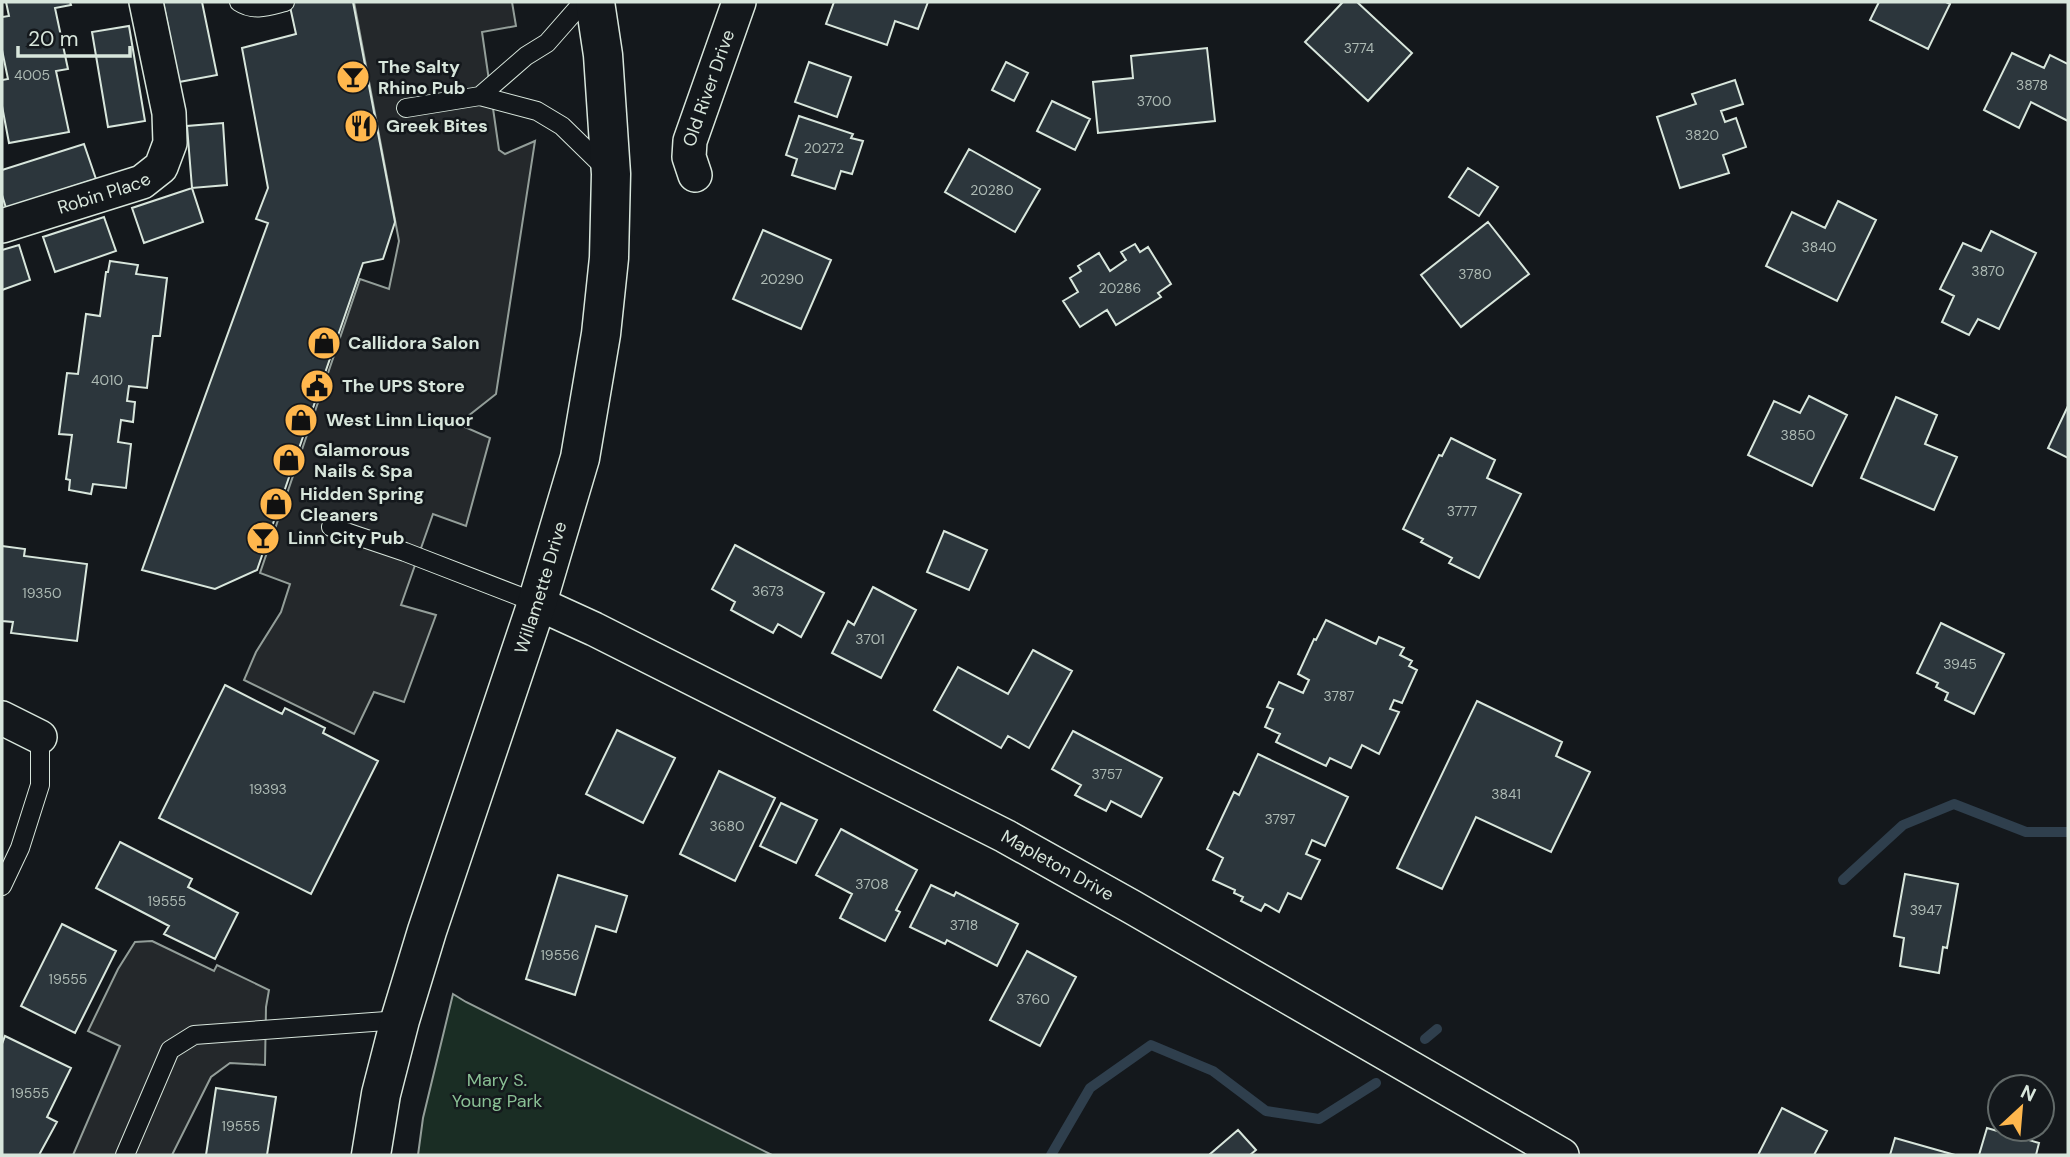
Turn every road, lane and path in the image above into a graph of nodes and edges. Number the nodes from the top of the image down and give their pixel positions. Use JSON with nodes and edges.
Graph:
{"nodes":[{"id":1,"x":146,"y":2,"type":"edge"},
{"id":2,"x":239,"y":2,"type":"edge"},
{"id":3,"x":285,"y":2,"type":"edge"},
{"id":4,"x":583,"y":2,"type":"edge"},
{"id":5,"x":595,"y":2,"type":"edge"},
{"id":6,"x":739,"y":2,"type":"edge"},
{"id":7,"x":480,"y":96,"type":"junction"},
{"id":8,"x":406,"y":108,"type":"dead end"},
{"id":9,"x":611,"y":174,"type":"junction"},
{"id":10,"x":695,"y":174,"type":"dead end"},
{"id":11,"x":2,"y":226,"type":"edge"},
{"id":12,"x":331,"y":527,"type":"dead end"},
{"id":13,"x":537,"y":603,"type":"junction"},
{"id":14,"x":2,"y":718,"type":"edge"},
{"id":15,"x":40,"y":737,"type":"joint"},
{"id":16,"x":2,"y":886,"type":"edge"},
{"id":17,"x":400,"y":1020,"type":"junction"},
{"id":18,"x":125,"y":1155,"type":"edge"},
{"id":19,"x":371,"y":1155,"type":"edge"},
{"id":20,"x":1562,"y":1155,"type":"edge"}],
"edges":[{"from":1,"to":11,"type":"street","name":"Robin Place"},
{"from":2,"to":3,"type":"lane"},
{"from":4,"to":7,"type":"lane"},
{"from":5,"to":9,"type":"main road","name":"Willamette Drive"},
{"from":6,"to":10,"type":"street","name":"Old River Drive"},
{"from":7,"to":8,"type":"lane"},
{"from":7,"to":9,"type":"lane"},
{"from":9,"to":13,"type":"main road","name":"Willamette Drive"},
{"from":12,"to":13,"type":"lane"},
{"from":13,"to":17,"type":"main road","name":"Willamette Drive"},
{"from":13,"to":20,"type":"street","name":"Mapleton Drive"},
{"from":14,"to":15,"type":"street"},
{"from":15,"to":16,"type":"lane"},
{"from":17,"to":18,"type":"lane"},
{"from":17,"to":19,"type":"main road","name":"Willamette Drive"}]}
